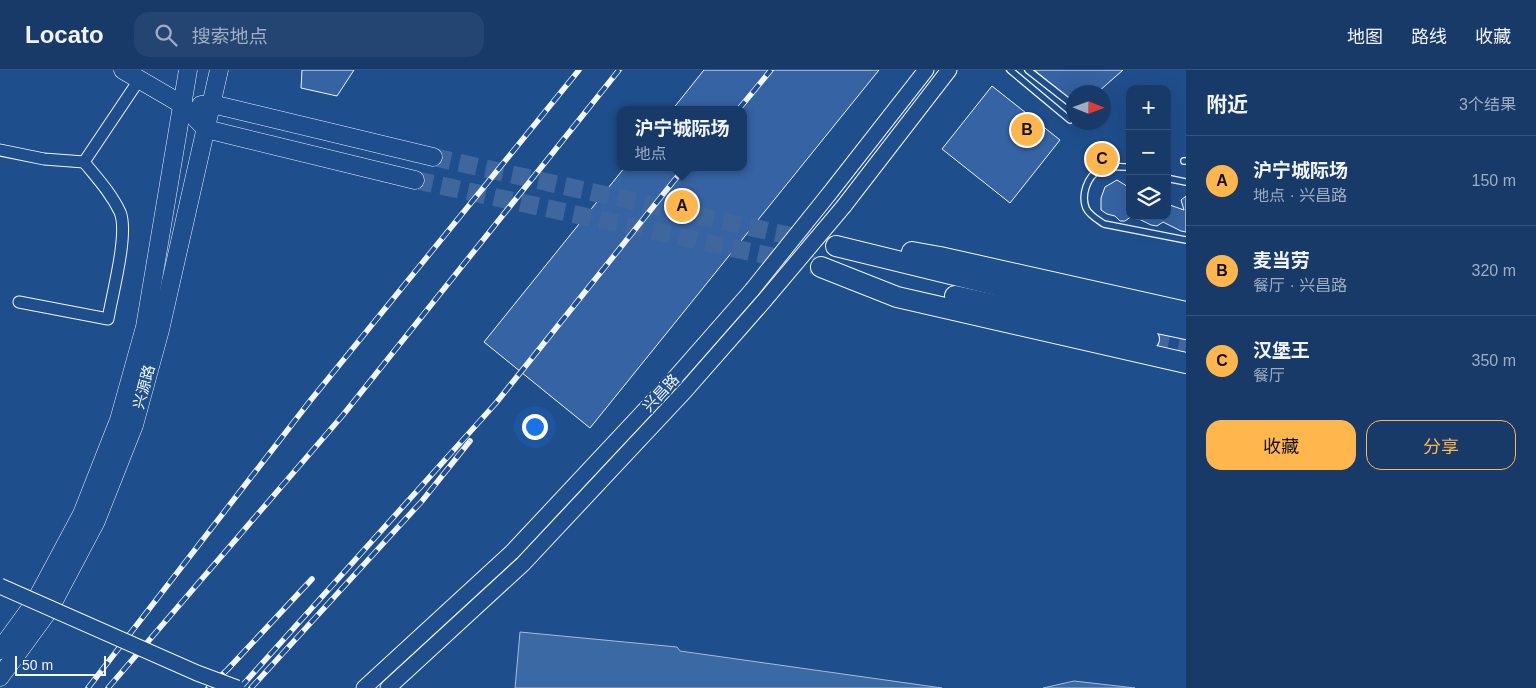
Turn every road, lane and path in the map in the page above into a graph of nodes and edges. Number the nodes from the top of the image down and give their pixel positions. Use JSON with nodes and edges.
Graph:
{"nodes":[{"id":1,"x":123,"y":70,"type":"edge"},
{"id":2,"x":188,"y":70,"type":"edge"},
{"id":3,"x":219,"y":70,"type":"edge"},
{"id":4,"x":926,"y":70,"type":"edge"},
{"id":5,"x":950,"y":70,"type":"edge"},
{"id":6,"x":1010,"y":70,"type":"edge"},
{"id":7,"x":1028,"y":70,"type":"edge"},
{"id":8,"x":139,"y":80,"type":"junction"},
{"id":9,"x":1066,"y":100,"type":"edge"},
{"id":10,"x":212,"y":104,"type":"junction"},
{"id":11,"x":183,"y":105,"type":"junction"},
{"id":12,"x":1066,"y":117,"type":"edge"},
{"id":13,"x":206,"y":129,"type":"junction"},
{"id":14,"x":0,"y":150,"type":"edge"},
{"id":15,"x":433,"y":157,"type":"tunnel mouth"},
{"id":16,"x":84,"y":162,"type":"junction"},
{"id":17,"x":1126,"y":167,"type":"dead end"},
{"id":18,"x":1171,"y":179,"type":"dead end"},
{"id":19,"x":415,"y":180,"type":"tunnel mouth"},
{"id":20,"x":1186,"y":182,"type":"edge"},
{"id":21,"x":1186,"y":240,"type":"edge"},
{"id":22,"x":19,"y":302,"type":"dead end"},
{"id":23,"x":1186,"y":312,"type":"edge"},
{"id":24,"x":1186,"y":329,"type":"edge"},
{"id":25,"x":1149,"y":339,"type":"tunnel mouth"},
{"id":26,"x":1186,"y":363,"type":"edge"},
{"id":27,"x":0,"y":586,"type":"edge"},
{"id":28,"x":0,"y":650,"type":"edge"},
{"id":29,"x":0,"y":676,"type":"edge"},
{"id":30,"x":237,"y":688,"type":"edge"},
{"id":31,"x":364,"y":688,"type":"edge"},
{"id":32,"x":388,"y":688,"type":"edge"}],
"edges":[{"from":1,"to":8,"type":"main road"},
{"from":2,"to":11,"type":"main road","name":"兴源路"},
{"from":3,"to":10,"type":"main road","name":"兴源路"},
{"from":4,"to":31,"type":"main road","name":"兴昌路","bridge":true},
{"from":5,"to":32,"type":"main road","name":"兴昌路","bridge":true},
{"from":6,"to":12,"type":"lane"},
{"from":7,"to":9,"type":"lane"},
{"from":8,"to":11,"type":"main road"},
{"from":8,"to":16,"type":"street"},
{"from":10,"to":11,"type":"main road"},
{"from":10,"to":13,"type":"main road","name":"兴源路"},
{"from":10,"to":15,"type":"main road"},
{"from":11,"to":13,"type":"main road"},
{"from":11,"to":28,"type":"main road","name":"兴源路"},
{"from":13,"to":19,"type":"main road"},
{"from":13,"to":29,"type":"main road","name":"兴源路"},
{"from":14,"to":16,"type":"street"},
{"from":16,"to":22,"type":"street"},
{"from":17,"to":21,"type":"lane"},
{"from":18,"to":20,"type":"lane"},
{"from":23,"to":24,"type":"highway"},
{"from":25,"to":26,"type":"highway"},
{"from":27,"to":30,"type":"main road","bridge":true}]}
